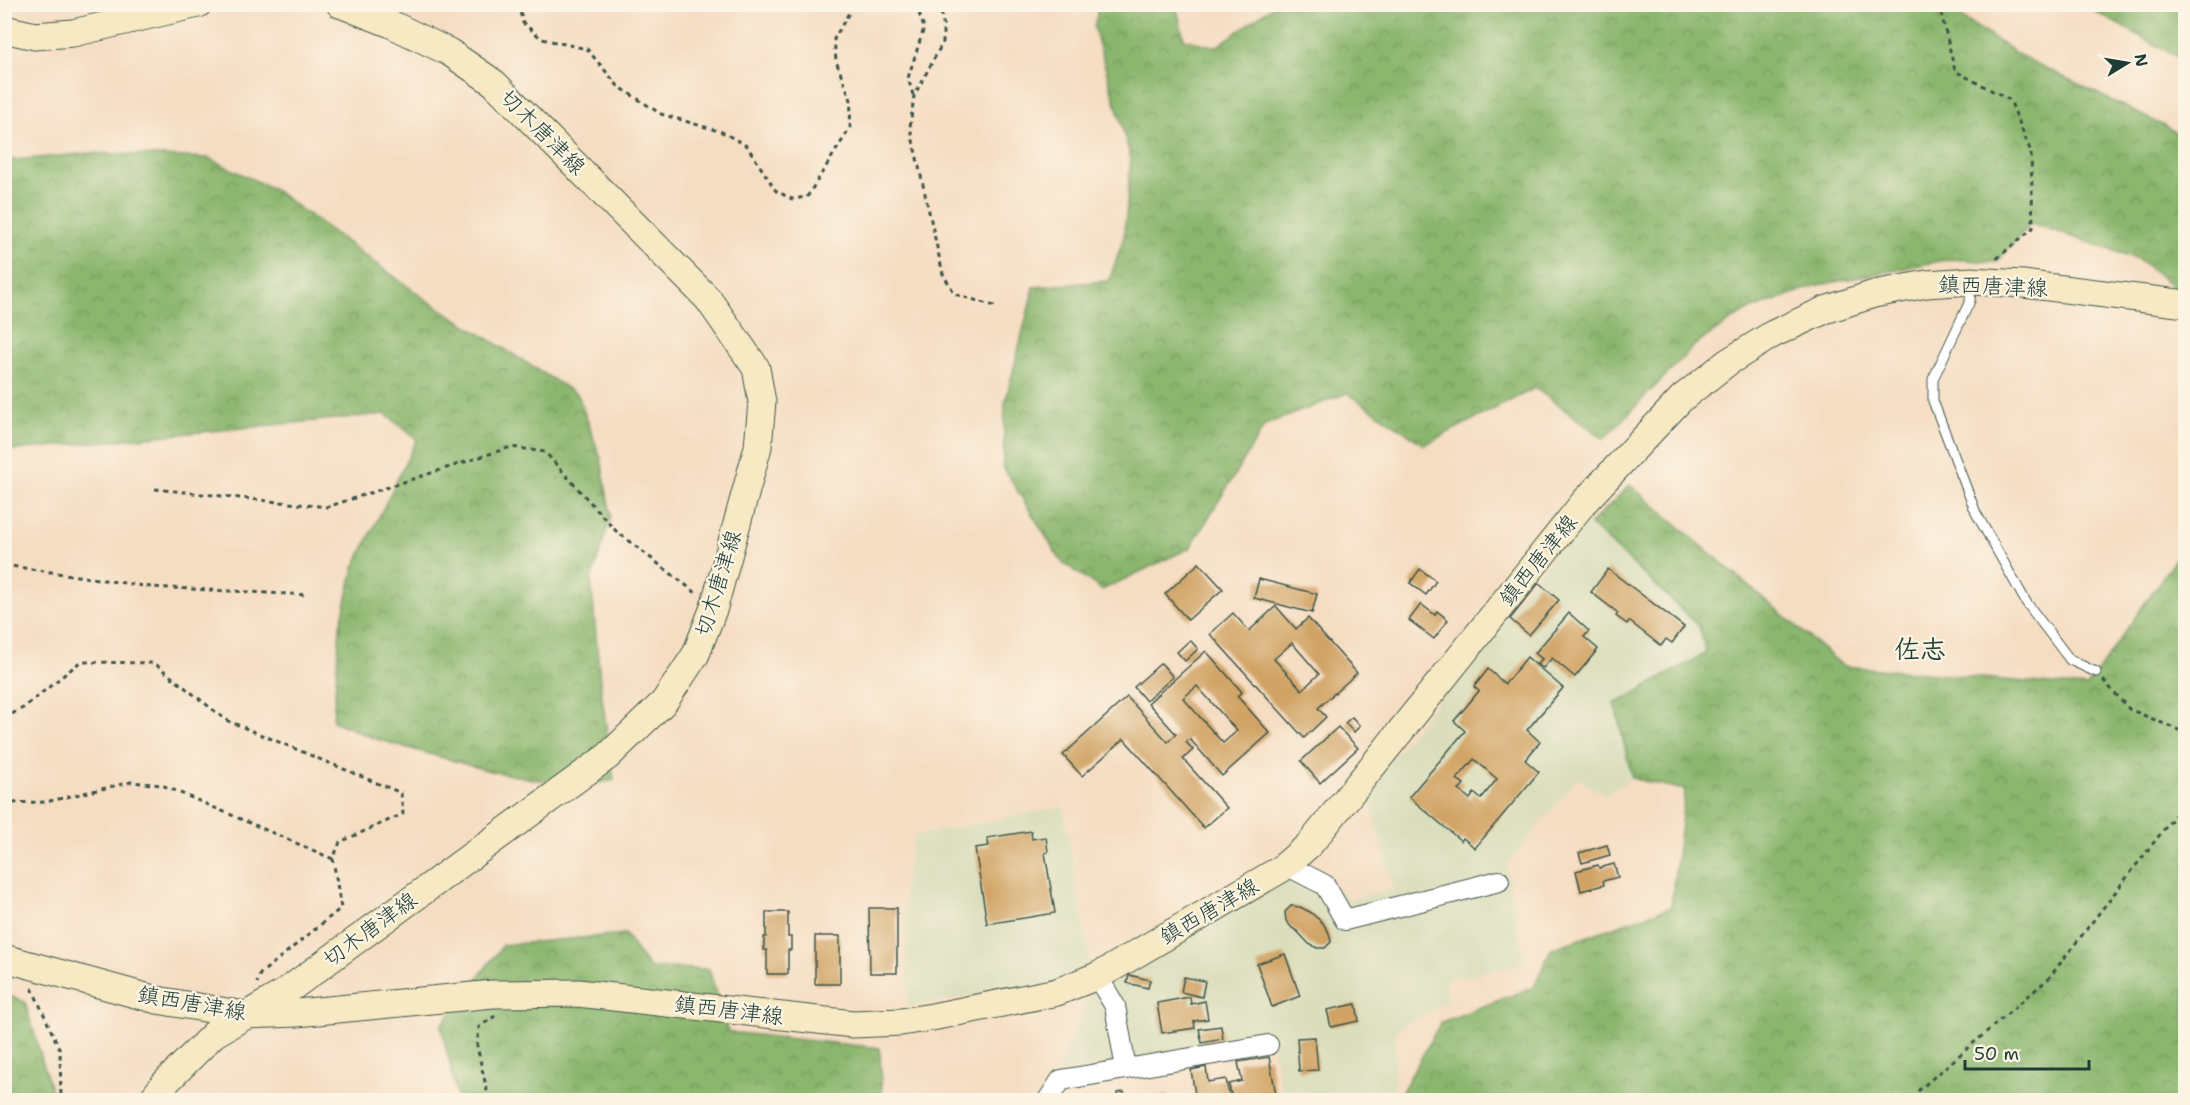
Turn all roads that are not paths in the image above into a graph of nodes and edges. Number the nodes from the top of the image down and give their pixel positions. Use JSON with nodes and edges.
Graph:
{"nodes":[{"id":1,"x":340,"y":4,"type":"edge"},
{"id":2,"x":186,"y":6,"type":"edge"},
{"id":3,"x":4,"y":29,"type":"edge"},
{"id":4,"x":1971,"y":281,"type":"junction"},
{"id":5,"x":2186,"y":304,"type":"edge"},
{"id":6,"x":2096,"y":672,"type":"road end"},
{"id":7,"x":1286,"y":864,"type":"junction"},
{"id":8,"x":1499,"y":881,"type":"dead end"},
{"id":9,"x":13,"y":960,"type":"edge"},
{"id":10,"x":1097,"y":976,"type":"junction"},
{"id":11,"x":245,"y":1015,"type":"junction"},
{"id":12,"x":1268,"y":1045,"type":"dead end"},
{"id":13,"x":1126,"y":1069,"type":"junction"},
{"id":14,"x":152,"y":1101,"type":"edge"},
{"id":15,"x":1048,"y":1101,"type":"edge"}],
"edges":[{"from":1,"to":11,"type":"main road","name":"切木唐津線"},
{"from":2,"to":3,"type":"main road"},
{"from":4,"to":5,"type":"main road","name":"鎮西唐津線"},
{"from":4,"to":6,"type":"lane"},
{"from":4,"to":7,"type":"main road","name":"鎮西唐津線"},
{"from":7,"to":8,"type":"street"},
{"from":7,"to":10,"type":"main road","name":"鎮西唐津線"},
{"from":9,"to":11,"type":"main road","name":"鎮西唐津線"},
{"from":10,"to":11,"type":"main road","name":"鎮西唐津線"},
{"from":10,"to":13,"type":"street"},
{"from":11,"to":14,"type":"main road","name":"切木唐津線"},
{"from":12,"to":13,"type":"street"},
{"from":13,"to":15,"type":"street"}]}
